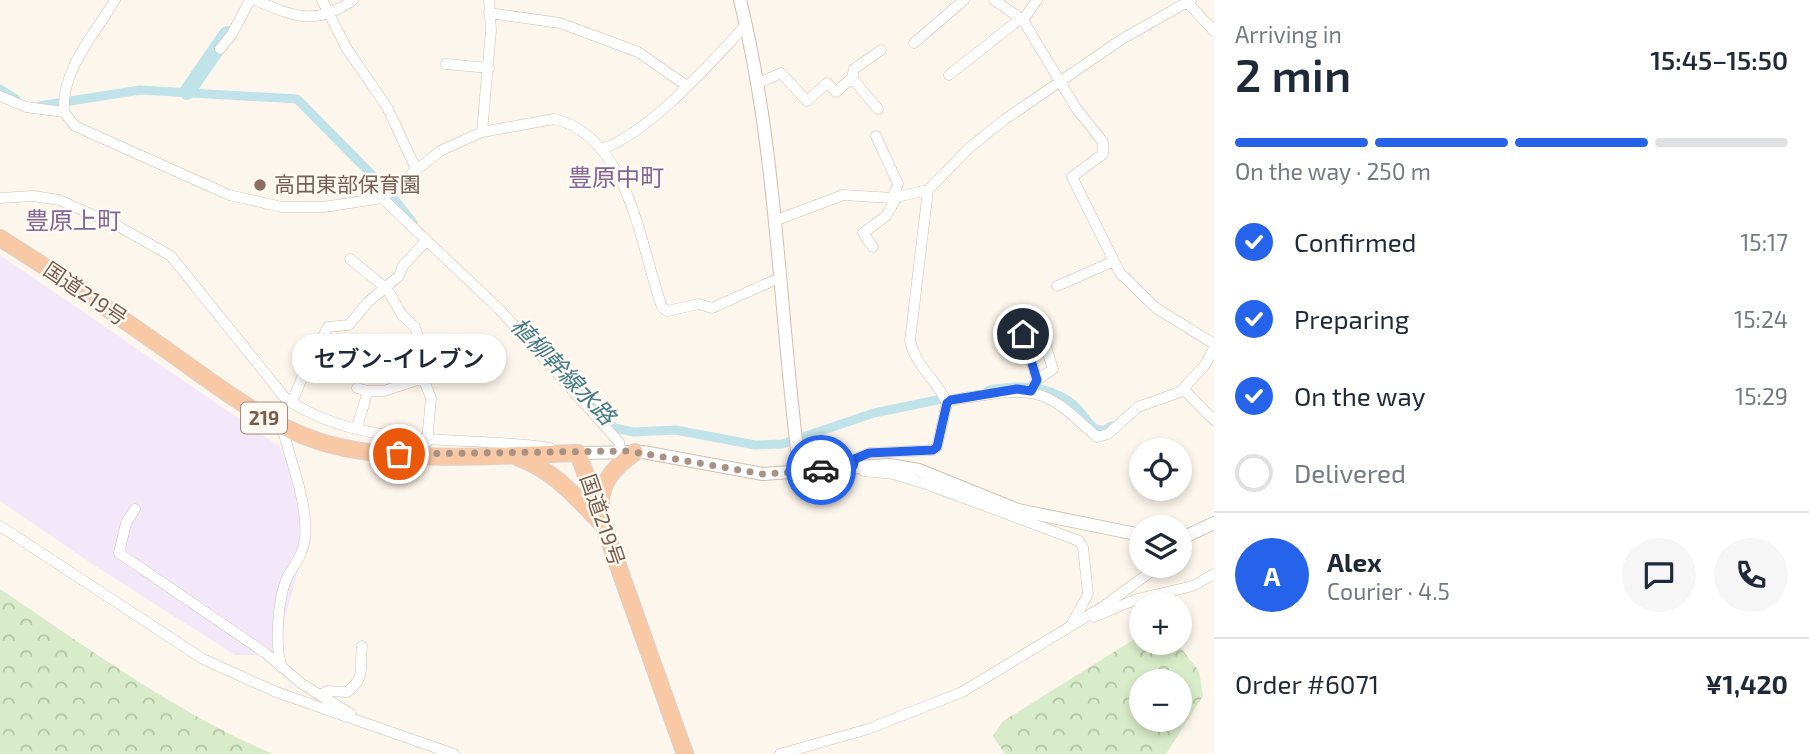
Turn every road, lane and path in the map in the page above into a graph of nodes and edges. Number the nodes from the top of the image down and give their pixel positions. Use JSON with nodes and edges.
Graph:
{"nodes":[{"id":1,"x":115,"y":0,"type":"edge"},
{"id":2,"x":252,"y":0,"type":"edge"},
{"id":3,"x":323,"y":0,"type":"edge"},
{"id":4,"x":353,"y":0,"type":"edge"},
{"id":5,"x":489,"y":0,"type":"edge"},
{"id":6,"x":740,"y":0,"type":"edge"},
{"id":7,"x":964,"y":0,"type":"edge"},
{"id":8,"x":994,"y":0,"type":"edge"},
{"id":9,"x":1037,"y":0,"type":"edge"},
{"id":10,"x":1187,"y":1,"type":"edge"},
{"id":11,"x":489,"y":12,"type":"junction"},
{"id":12,"x":328,"y":13,"type":"junction"},
{"id":13,"x":1021,"y":20,"type":"junction"},
{"id":14,"x":746,"y":25,"type":"junction"},
{"id":15,"x":1214,"y":30,"type":"edge"},
{"id":16,"x":914,"y":43,"type":"dead end"},
{"id":17,"x":220,"y":49,"type":"dead end"},
{"id":18,"x":881,"y":50,"type":"dead end"},
{"id":19,"x":446,"y":64,"type":"dead end"},
{"id":20,"x":489,"y":68,"type":"junction"},
{"id":21,"x":949,"y":75,"type":"dead end"},
{"id":22,"x":852,"y":78,"type":"junction"},
{"id":23,"x":757,"y":83,"type":"junction"},
{"id":24,"x":1060,"y":83,"type":"junction"},
{"id":25,"x":687,"y":86,"type":"junction"},
{"id":26,"x":0,"y":96,"type":"edge"},
{"id":27,"x":878,"y":109,"type":"dead end"},
{"id":28,"x":64,"y":112,"type":"junction"},
{"id":29,"x":482,"y":132,"type":"junction"},
{"id":30,"x":876,"y":136,"type":"dead end"},
{"id":31,"x":602,"y":149,"type":"junction"},
{"id":32,"x":416,"y":169,"type":"junction"},
{"id":33,"x":928,"y":190,"type":"junction"},
{"id":34,"x":0,"y":198,"type":"edge"},
{"id":35,"x":382,"y":198,"type":"junction"},
{"id":36,"x":895,"y":198,"type":"junction"},
{"id":37,"x":774,"y":221,"type":"junction"},
{"id":38,"x":0,"y":238,"type":"edge"},
{"id":39,"x":426,"y":241,"type":"junction"},
{"id":40,"x":873,"y":247,"type":"dead end"},
{"id":41,"x":350,"y":259,"type":"dead end"},
{"id":42,"x":1114,"y":261,"type":"junction"},
{"id":43,"x":779,"y":278,"type":"junction"},
{"id":44,"x":1057,"y":286,"type":"dead end"},
{"id":45,"x":387,"y":289,"type":"junction"},
{"id":46,"x":1037,"y":319,"type":"dead end"},
{"id":47,"x":1023,"y":334,"type":"dead end"},
{"id":48,"x":1213,"y":345,"type":"edge"},
{"id":49,"x":423,"y":377,"type":"junction"},
{"id":50,"x":1034,"y":386,"type":"junction"},
{"id":51,"x":357,"y":388,"type":"dead end"},
{"id":52,"x":1183,"y":389,"type":"junction"},
{"id":53,"x":368,"y":391,"type":"junction"},
{"id":54,"x":292,"y":402,"type":"junction"},
{"id":55,"x":947,"y":403,"type":"junction"},
{"id":56,"x":1214,"y":420,"type":"edge"},
{"id":57,"x":282,"y":426,"type":"junction"},
{"id":58,"x":357,"y":427,"type":"junction"},
{"id":59,"x":427,"y":442,"type":"junction"},
{"id":60,"x":627,"y":451,"type":"junction"},
{"id":61,"x":578,"y":453,"type":"junction"},
{"id":62,"x":510,"y":454,"type":"junction"},
{"id":63,"x":853,"y":466,"type":"junction"},
{"id":64,"x":831,"y":469,"type":"junction"},
{"id":65,"x":800,"y":473,"type":"junction"},
{"id":66,"x":135,"y":509,"type":"dead end"},
{"id":67,"x":1214,"y":523,"type":"edge"},
{"id":68,"x":603,"y":525,"type":"junction"},
{"id":69,"x":0,"y":526,"type":"edge"},
{"id":70,"x":1129,"y":533,"type":"edge"},
{"id":71,"x":1192,"y":536,"type":"edge"},
{"id":72,"x":1214,"y":574,"type":"edge"},
{"id":73,"x":1142,"y":578,"type":"edge"},
{"id":74,"x":1070,"y":626,"type":"junction"},
{"id":75,"x":362,"y":646,"type":"dead end"},
{"id":76,"x":282,"y":667,"type":"junction"},
{"id":77,"x":320,"y":695,"type":"junction"},
{"id":78,"x":359,"y":721,"type":"junction"},
{"id":79,"x":685,"y":753,"type":"edge"},
{"id":80,"x":454,"y":754,"type":"edge"},
{"id":81,"x":780,"y":754,"type":"edge"}],
"edges":[{"from":1,"to":28,"type":"street"},
{"from":2,"to":12,"type":"street"},
{"from":2,"to":17,"type":"street"},
{"from":3,"to":12,"type":"street"},
{"from":4,"to":12,"type":"street"},
{"from":5,"to":11,"type":"street"},
{"from":6,"to":14,"type":"street"},
{"from":7,"to":16,"type":"street"},
{"from":8,"to":13,"type":"street"},
{"from":9,"to":13,"type":"street"},
{"from":10,"to":15,"type":"street"},
{"from":10,"to":24,"type":"street"},
{"from":11,"to":20,"type":"street"},
{"from":11,"to":25,"type":"street"},
{"from":12,"to":32,"type":"street"},
{"from":13,"to":21,"type":"street"},
{"from":13,"to":24,"type":"street"},
{"from":14,"to":23,"type":"street"},
{"from":14,"to":25,"type":"street"},
{"from":18,"to":22,"type":"street"},
{"from":19,"to":20,"type":"street"},
{"from":20,"to":29,"type":"street"},
{"from":22,"to":23,"type":"street"},
{"from":22,"to":27,"type":"street"},
{"from":23,"to":37,"type":"street"},
{"from":24,"to":33,"type":"street"},
{"from":24,"to":42,"type":"street"},
{"from":25,"to":31,"type":"street"},
{"from":26,"to":28,"type":"street"},
{"from":28,"to":35,"type":"street"},
{"from":29,"to":31,"type":"street"},
{"from":29,"to":32,"type":"street"},
{"from":30,"to":36,"type":"street"},
{"from":31,"to":43,"type":"street"},
{"from":32,"to":35,"type":"street"},
{"from":33,"to":36,"type":"street"},
{"from":33,"to":55,"type":"street"},
{"from":34,"to":54,"type":"street"},
{"from":35,"to":39,"type":"street"},
{"from":36,"to":37,"type":"street"},
{"from":36,"to":40,"type":"street"},
{"from":37,"to":43,"type":"street"},
{"from":38,"to":57,"type":"highway","name":"国道219号","number":"219"},
{"from":39,"to":45,"type":"street"},
{"from":39,"to":60,"type":"street"},
{"from":41,"to":45,"type":"street"},
{"from":42,"to":44,"type":"street"},
{"from":42,"to":48,"type":"street"},
{"from":43,"to":65,"type":"street"},
{"from":45,"to":49,"type":"street"},
{"from":45,"to":54,"type":"street"},
{"from":46,"to":50,"type":"street"},
{"from":47,"to":50,"type":"street"},
{"from":48,"to":52,"type":"street"},
{"from":49,"to":53,"type":"street"},
{"from":49,"to":59,"type":"street"},
{"from":50,"to":52,"type":"street"},
{"from":50,"to":55,"type":"street"},
{"from":51,"to":53,"type":"street"},
{"from":52,"to":56,"type":"street"},
{"from":53,"to":58,"type":"street"},
{"from":54,"to":58,"type":"street"},
{"from":55,"to":63,"type":"street"},
{"from":57,"to":62,"type":"highway","name":"国道219号","number":"219"},
{"from":57,"to":76,"type":"street"},
{"from":58,"to":59,"type":"street"},
{"from":59,"to":61,"type":"street"},
{"from":60,"to":61,"type":"street"},
{"from":60,"to":65,"type":"street"},
{"from":60,"to":68,"type":"highway"},
{"from":61,"to":62,"type":"highway","name":"国道219号","number":"219"},
{"from":61,"to":68,"type":"highway","name":"国道219号"},
{"from":62,"to":68,"type":"highway"},
{"from":63,"to":64,"type":"street"},
{"from":63,"to":70,"type":"street"},
{"from":64,"to":65,"type":"street"},
{"from":64,"to":74,"type":"street"},
{"from":66,"to":76,"type":"street"},
{"from":67,"to":71,"type":"street"},
{"from":68,"to":79,"type":"highway","name":"国道219号"},
{"from":69,"to":78,"type":"street"},
{"from":72,"to":74,"type":"street"},
{"from":73,"to":74,"type":"street"},
{"from":74,"to":81,"type":"street"},
{"from":75,"to":77,"type":"street"},
{"from":76,"to":77,"type":"street"},
{"from":77,"to":78,"type":"street"},
{"from":78,"to":80,"type":"street"}]}
